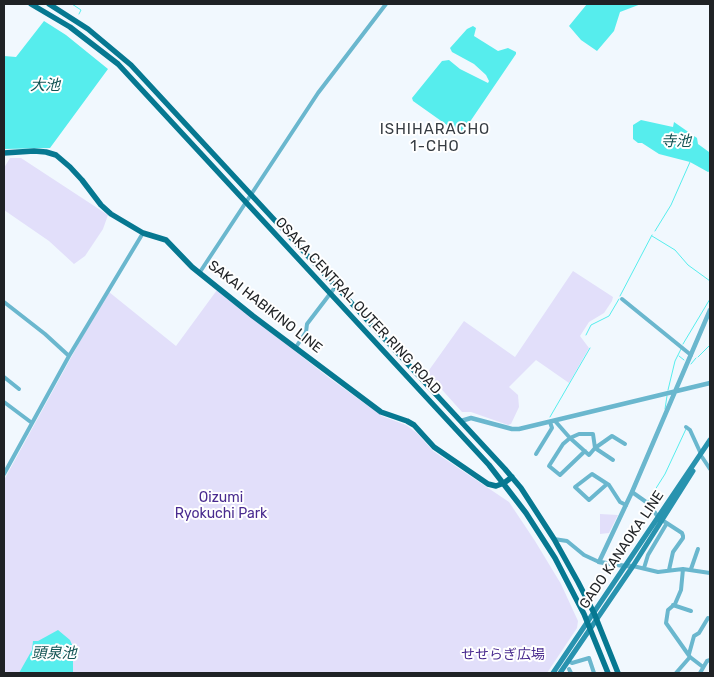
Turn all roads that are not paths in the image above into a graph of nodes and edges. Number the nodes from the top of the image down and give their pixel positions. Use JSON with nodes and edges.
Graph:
{"nodes":[{"id":1,"x":31,"y":4,"type":"edge"},
{"id":2,"x":49,"y":4,"type":"edge"},
{"id":3,"x":386,"y":4,"type":"edge"},
{"id":4,"x":4,"y":153,"type":"edge"},
{"id":5,"x":252,"y":194,"type":"junction"},
{"id":6,"x":246,"y":203,"type":"junction"},
{"id":7,"x":143,"y":233,"type":"junction"},
{"id":8,"x":200,"y":272,"type":"junction"},
{"id":9,"x":336,"y":286,"type":"junction"},
{"id":10,"x":329,"y":293,"type":"junction"},
{"id":11,"x":622,"y":299,"type":"dead end"},
{"id":12,"x":6,"y":304,"type":"edge"},
{"id":13,"x":710,"y":310,"type":"edge"},
{"id":14,"x":4,"y":311,"type":"edge"},
{"id":15,"x":296,"y":347,"type":"junction"},
{"id":16,"x":691,"y":355,"type":"junction"},
{"id":17,"x":69,"y":356,"type":"junction"},
{"id":18,"x":4,"y":377,"type":"edge"},
{"id":19,"x":710,"y":382,"type":"edge"},
{"id":20,"x":17,"y":389,"type":"dead end"},
{"id":21,"x":676,"y":391,"type":"junction"},
{"id":22,"x":4,"y":402,"type":"edge"},
{"id":23,"x":461,"y":420,"type":"junction"},
{"id":24,"x":553,"y":421,"type":"junction"},
{"id":25,"x":32,"y":423,"type":"junction"},
{"id":26,"x":686,"y":427,"type":"dead end"},
{"id":27,"x":570,"y":438,"type":"junction"},
{"id":28,"x":710,"y":440,"type":"edge"},
{"id":29,"x":626,"y":444,"type":"dead end"},
{"id":30,"x":710,"y":445,"type":"edge"},
{"id":31,"x":595,"y":448,"type":"junction"},
{"id":32,"x":585,"y":452,"type":"junction"},
{"id":33,"x":536,"y":454,"type":"dead end"},
{"id":34,"x":702,"y":456,"type":"junction"},
{"id":35,"x":613,"y":460,"type":"dead end"},
{"id":36,"x":710,"y":468,"type":"edge"},
{"id":37,"x":4,"y":474,"type":"edge"},
{"id":38,"x":512,"y":477,"type":"junction"},
{"id":39,"x":504,"y":483,"type":"junction"},
{"id":40,"x":607,"y":484,"type":"junction"},
{"id":41,"x":632,"y":492,"type":"junction"},
{"id":42,"x":626,"y":505,"type":"junction"},
{"id":43,"x":662,"y":520,"type":"junction"},
{"id":44,"x":554,"y":540,"type":"junction"},
{"id":45,"x":698,"y":549,"type":"dead end"},
{"id":46,"x":599,"y":562,"type":"junction"},
{"id":47,"x":625,"y":566,"type":"junction"},
{"id":48,"x":633,"y":566,"type":"junction"},
{"id":49,"x":644,"y":568,"type":"junction"},
{"id":50,"x":683,"y":568,"type":"junction"},
{"id":51,"x":691,"y":569,"type":"junction"},
{"id":52,"x":670,"y":570,"type":"junction"},
{"id":53,"x":710,"y":573,"type":"edge"},
{"id":54,"x":673,"y":606,"type":"junction"},
{"id":55,"x":691,"y":611,"type":"dead end"},
{"id":56,"x":594,"y":613,"type":"junction"},
{"id":57,"x":708,"y":618,"type":"dead end"},
{"id":58,"x":596,"y":620,"type":"junction"},
{"id":59,"x":589,"y":626,"type":"junction"},
{"id":60,"x":690,"y":655,"type":"junction"},
{"id":61,"x":710,"y":660,"type":"edge"},
{"id":62,"x":568,"y":661,"type":"junction"},
{"id":63,"x":703,"y":667,"type":"junction"},
{"id":64,"x":553,"y":673,"type":"edge"},
{"id":65,"x":560,"y":673,"type":"edge"},
{"id":66,"x":594,"y":673,"type":"edge"},
{"id":67,"x":608,"y":673,"type":"edge"},
{"id":68,"x":618,"y":673,"type":"edge"},
{"id":69,"x":676,"y":673,"type":"edge"},
{"id":70,"x":700,"y":673,"type":"edge"}],
"edges":[{"from":1,"to":6,"type":"main road","name":"OSAKA CENTRAL OUTER RING ROAD"},
{"from":2,"to":5,"type":"main road","name":"OSAKA CENTRAL OUTER RING ROAD"},
{"from":3,"to":5,"type":"street"},
{"from":4,"to":7,"type":"main road","name":"SAKAI HABIKINO LINE"},
{"from":5,"to":6,"type":"street"},
{"from":5,"to":9,"type":"main road","name":"OSAKA CENTRAL OUTER RING ROAD"},
{"from":6,"to":8,"type":"street"},
{"from":6,"to":10,"type":"main road","name":"OSAKA CENTRAL OUTER RING ROAD"},
{"from":7,"to":8,"type":"main road","name":"SAKAI HABIKINO LINE"},
{"from":7,"to":17,"type":"street"},
{"from":8,"to":15,"type":"main road","name":"SAKAI HABIKINO LINE"},
{"from":9,"to":10,"type":"street"},
{"from":9,"to":23,"type":"main road","name":"OSAKA CENTRAL OUTER RING ROAD"},
{"from":10,"to":15,"type":"street"},
{"from":10,"to":39,"type":"main road","name":"OSAKA CENTRAL OUTER RING ROAD"},
{"from":11,"to":16,"type":"street"},
{"from":12,"to":14,"type":"street"},
{"from":12,"to":17,"type":"street"},
{"from":13,"to":16,"type":"street"},
{"from":15,"to":39,"type":"main road","name":"SAKAI HABIKINO LINE"},
{"from":16,"to":21,"type":"street"},
{"from":17,"to":25,"type":"street"},
{"from":18,"to":20,"type":"street"},
{"from":19,"to":21,"type":"street"},
{"from":21,"to":24,"type":"street"},
{"from":21,"to":41,"type":"street"},
{"from":22,"to":25,"type":"street"},
{"from":23,"to":24,"type":"street"},
{"from":23,"to":38,"type":"main road","name":"OSAKA CENTRAL OUTER RING ROAD"},
{"from":24,"to":27,"type":"street"},
{"from":24,"to":33,"type":"street"},
{"from":25,"to":37,"type":"street"},
{"from":26,"to":34,"type":"street"},
{"from":27,"to":31,"type":"street"},
{"from":27,"to":32,"type":"street"},
{"from":27,"to":32,"type":"street"},
{"from":28,"to":34,"type":"main road","name":"GADO KANAOKA LINE"},
{"from":29,"to":31,"type":"street"},
{"from":30,"to":34,"type":"main road","name":"GADO KANAOKA LINE"},
{"from":31,"to":32,"type":"street"},
{"from":31,"to":35,"type":"street"},
{"from":34,"to":36,"type":"street"},
{"from":34,"to":43,"type":"main road","name":"GADO KANAOKA LINE"},
{"from":38,"to":39,"type":"main road"},
{"from":38,"to":44,"type":"main road","name":"OSAKA CENTRAL OUTER RING ROAD"},
{"from":39,"to":59,"type":"main road","name":"OSAKA CENTRAL OUTER RING ROAD"},
{"from":40,"to":40,"type":"street"},
{"from":40,"to":42,"type":"street"},
{"from":41,"to":42,"type":"street"},
{"from":41,"to":43,"type":"street"},
{"from":42,"to":46,"type":"street"},
{"from":43,"to":47,"type":"main road","name":"GADO KANAOKA LINE"},
{"from":43,"to":48,"type":"main road","name":"GADO KANAOKA LINE"},
{"from":43,"to":49,"type":"street"},
{"from":43,"to":52,"type":"street"},
{"from":44,"to":46,"type":"street"},
{"from":44,"to":56,"type":"main road","name":"OSAKA CENTRAL OUTER RING ROAD"},
{"from":45,"to":51,"type":"street"},
{"from":46,"to":47,"type":"street"},
{"from":47,"to":48,"type":"street"},
{"from":47,"to":56,"type":"main road","name":"GADO KANAOKA LINE"},
{"from":48,"to":49,"type":"street"},
{"from":48,"to":58,"type":"main road","name":"GADO KANAOKA LINE"},
{"from":49,"to":52,"type":"street"},
{"from":50,"to":51,"type":"street"},
{"from":50,"to":52,"type":"street"},
{"from":50,"to":54,"type":"street"},
{"from":51,"to":53,"type":"street"},
{"from":54,"to":55,"type":"street"},
{"from":54,"to":60,"type":"street"},
{"from":56,"to":58,"type":"main road","name":"OSAKA CENTRAL OUTER RING ROAD"},
{"from":56,"to":59,"type":"main road","name":"GADO KANAOKA LINE"},
{"from":57,"to":60,"type":"street"},
{"from":58,"to":59,"type":"main road","name":"GADO KANAOKA LINE"},
{"from":58,"to":68,"type":"main road","name":"OSAKA CENTRAL OUTER RING ROAD"},
{"from":59,"to":62,"type":"main road","name":"GADO KANAOKA LINE"},
{"from":59,"to":64,"type":"main road","name":"GADO KANAOKA LINE"},
{"from":59,"to":67,"type":"main road","name":"OSAKA CENTRAL OUTER RING ROAD"},
{"from":60,"to":63,"type":"street"},
{"from":60,"to":69,"type":"street"},
{"from":61,"to":63,"type":"street"},
{"from":62,"to":65,"type":"main road","name":"GADO KANAOKA LINE"},
{"from":62,"to":66,"type":"street"},
{"from":63,"to":70,"type":"street"}]}
